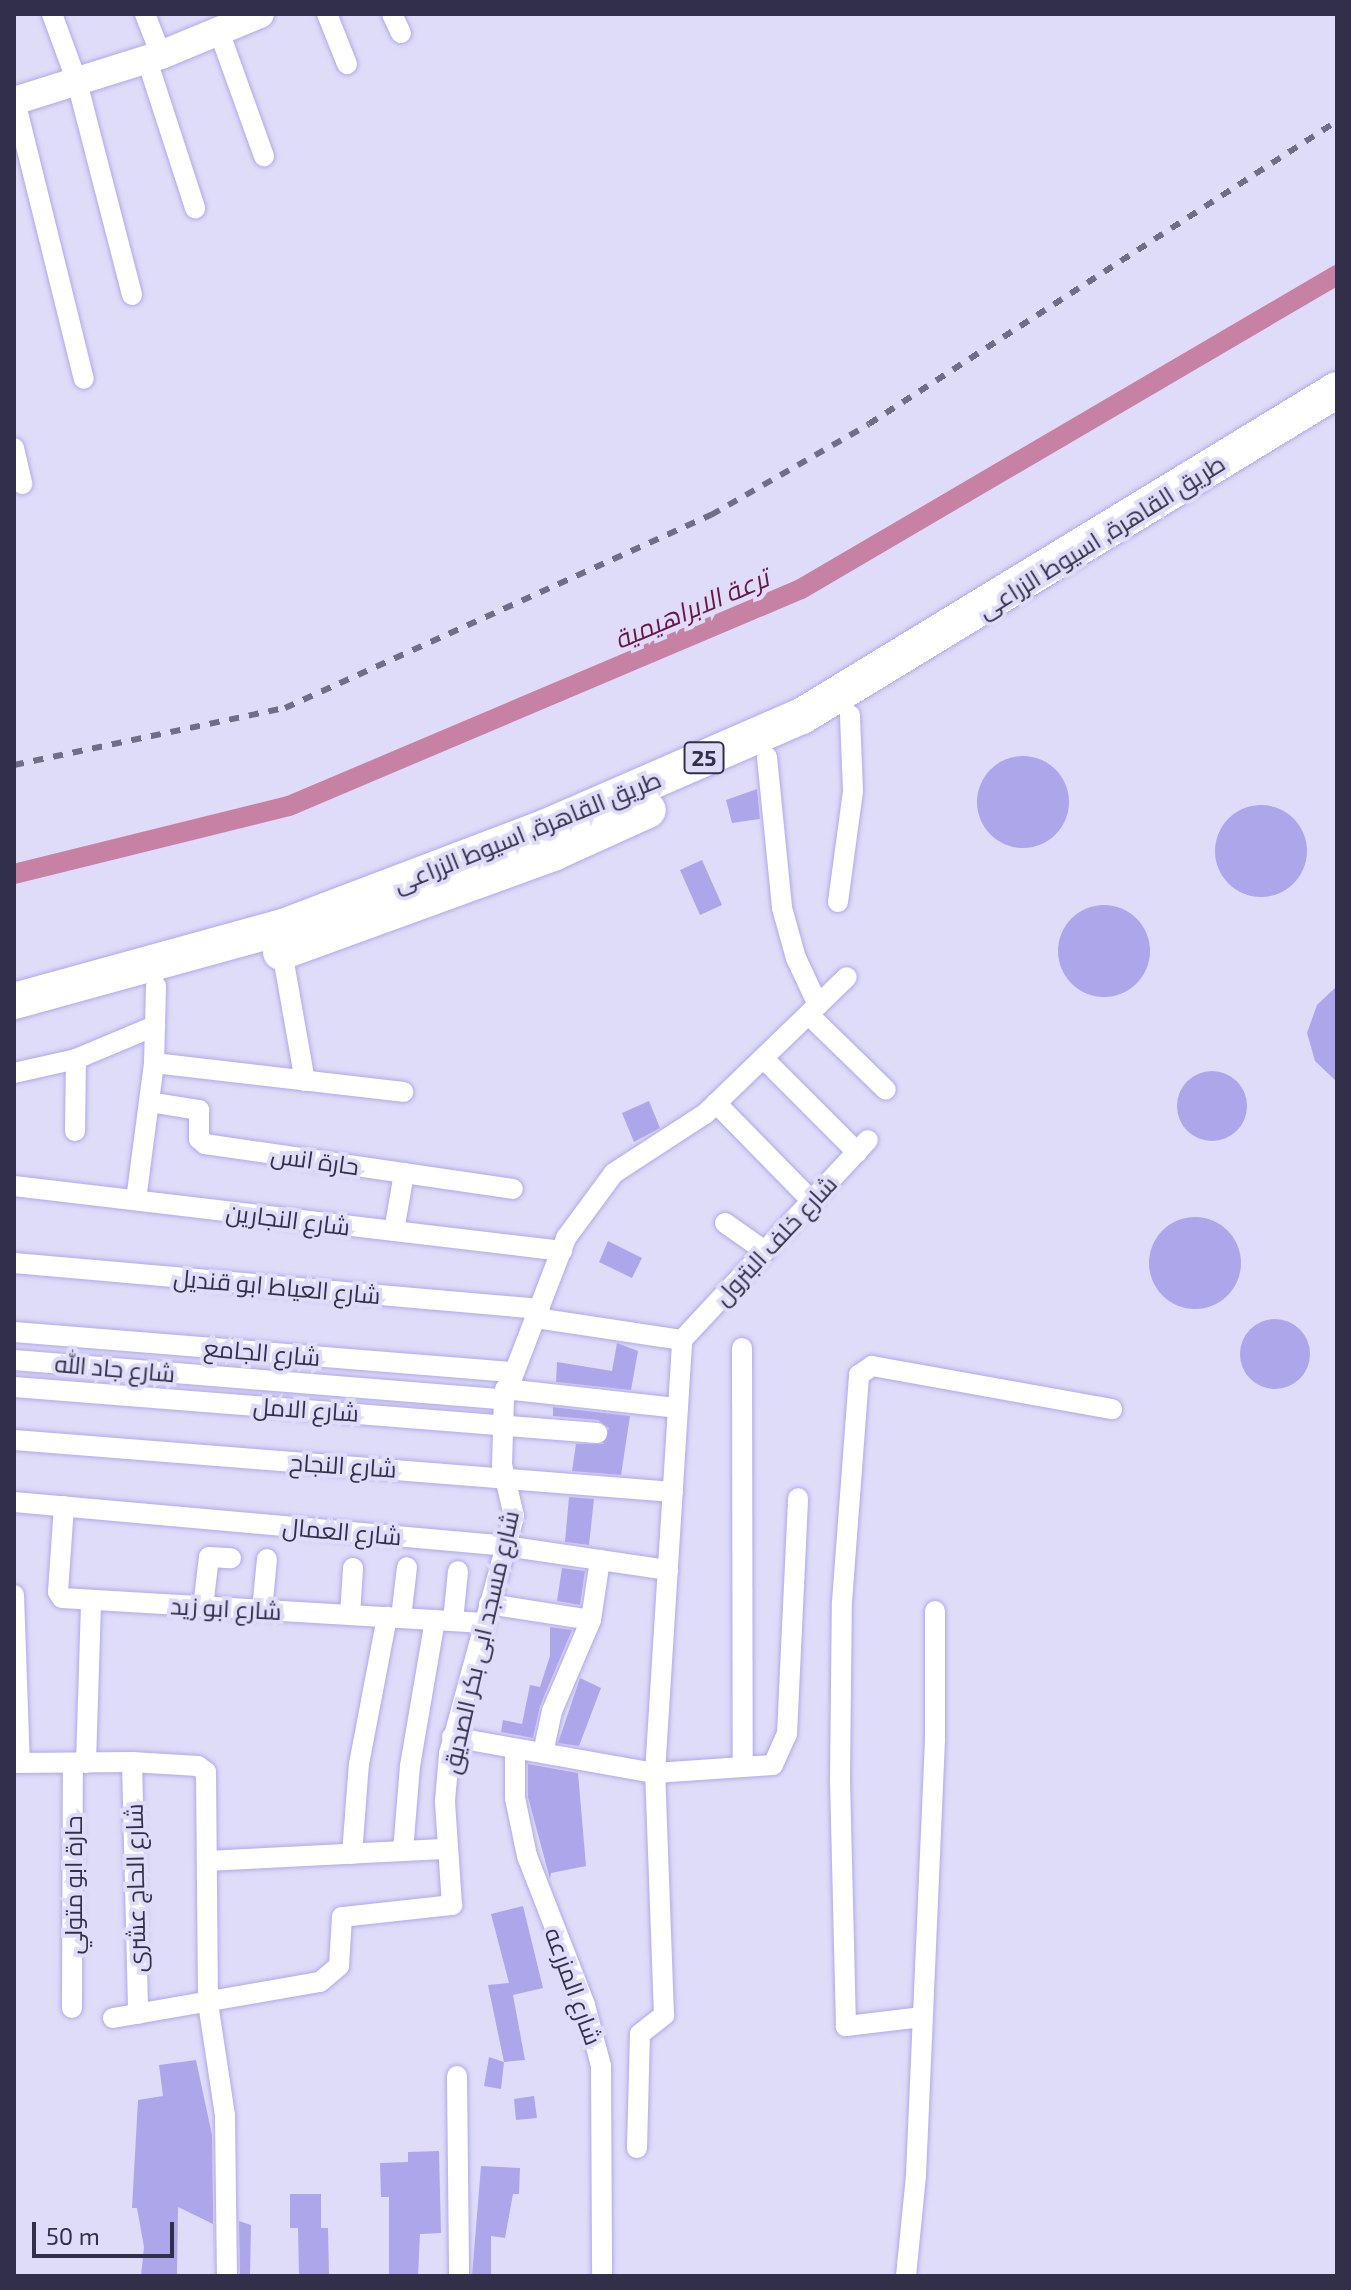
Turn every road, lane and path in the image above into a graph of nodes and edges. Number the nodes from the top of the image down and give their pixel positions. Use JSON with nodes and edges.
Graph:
{"nodes":[{"id":1,"x":52,"y":14,"type":"edge"},
{"id":2,"x":145,"y":14,"type":"edge"},
{"id":3,"x":327,"y":14,"type":"edge"},
{"id":4,"x":392,"y":14,"type":"edge"},
{"id":5,"x":237,"y":22,"type":"edge"},
{"id":6,"x":401,"y":33,"type":"dead end"},
{"id":7,"x":154,"y":58,"type":"junction"},
{"id":8,"x":347,"y":64,"type":"dead end"},
{"id":9,"x":77,"y":82,"type":"junction"},
{"id":10,"x":14,"y":101,"type":"edge"},
{"id":11,"x":264,"y":156,"type":"dead end"},
{"id":12,"x":195,"y":208,"type":"dead end"},
{"id":13,"x":132,"y":295,"type":"dead end"},
{"id":14,"x":84,"y":379,"type":"dead end"},
{"id":15,"x":1337,"y":390,"type":"edge"},
{"id":16,"x":1337,"y":417,"type":"edge"},
{"id":17,"x":14,"y":448,"type":"edge"},
{"id":18,"x":19,"y":477,"type":"edge"},
{"id":19,"x":850,"y":715,"type":"junction"},
{"id":20,"x":767,"y":757,"type":"junction"},
{"id":21,"x":838,"y":902,"type":"dead end"},
{"id":22,"x":282,"y":951,"type":"junction"},
{"id":23,"x":847,"y":977,"type":"dead end"},
{"id":24,"x":156,"y":986,"type":"junction"},
{"id":25,"x":14,"y":1001,"type":"edge"},
{"id":26,"x":813,"y":1010,"type":"junction"},
{"id":27,"x":14,"y":1026,"type":"edge"},
{"id":28,"x":155,"y":1026,"type":"junction"},
{"id":29,"x":76,"y":1059,"type":"junction"},
{"id":30,"x":764,"y":1059,"type":"junction"},
{"id":31,"x":154,"y":1063,"type":"junction"},
{"id":32,"x":14,"y":1073,"type":"edge"},
{"id":33,"x":305,"y":1081,"type":"junction"},
{"id":34,"x":886,"y":1090,"type":"dead end"},
{"id":35,"x":403,"y":1092,"type":"dead end"},
{"id":36,"x":149,"y":1102,"type":"junction"},
{"id":37,"x":716,"y":1103,"type":"junction"},
{"id":38,"x":75,"y":1131,"type":"dead end"},
{"id":39,"x":404,"y":1173,"type":"junction"},
{"id":40,"x":14,"y":1186,"type":"edge"},
{"id":41,"x":513,"y":1189,"type":"dead end"},
{"id":42,"x":136,"y":1200,"type":"junction"},
{"id":43,"x":812,"y":1201,"type":"junction"},
{"id":44,"x":725,"y":1223,"type":"dead end"},
{"id":45,"x":394,"y":1231,"type":"junction"},
{"id":46,"x":562,"y":1251,"type":"junction"},
{"id":47,"x":765,"y":1251,"type":"junction"},
{"id":48,"x":14,"y":1263,"type":"edge"},
{"id":49,"x":538,"y":1314,"type":"junction"},
{"id":50,"x":14,"y":1332,"type":"edge"},
{"id":51,"x":682,"y":1340,"type":"junction"},
{"id":52,"x":742,"y":1348,"type":"dead end"},
{"id":53,"x":14,"y":1360,"type":"edge"},
{"id":54,"x":14,"y":1387,"type":"edge"},
{"id":55,"x":507,"y":1387,"type":"junction"},
{"id":56,"x":678,"y":1408,"type":"junction"},
{"id":57,"x":1112,"y":1409,"type":"dead end"},
{"id":58,"x":503,"y":1424,"type":"junction"},
{"id":59,"x":597,"y":1433,"type":"dead end"},
{"id":60,"x":14,"y":1440,"type":"edge"},
{"id":61,"x":505,"y":1477,"type":"junction"},
{"id":62,"x":673,"y":1492,"type":"junction"},
{"id":63,"x":798,"y":1498,"type":"dead end"},
{"id":64,"x":14,"y":1502,"type":"edge"},
{"id":65,"x":64,"y":1506,"type":"junction"},
{"id":66,"x":505,"y":1546,"type":"junction"},
{"id":67,"x":231,"y":1558,"type":"dead end"},
{"id":68,"x":267,"y":1559,"type":"dead end"},
{"id":69,"x":600,"y":1560,"type":"junction"},
{"id":70,"x":407,"y":1567,"type":"dead end"},
{"id":71,"x":353,"y":1568,"type":"dead end"},
{"id":72,"x":668,"y":1570,"type":"junction"},
{"id":73,"x":458,"y":1571,"type":"dead end"},
{"id":74,"x":14,"y":1595,"type":"edge"},
{"id":75,"x":91,"y":1600,"type":"junction"},
{"id":76,"x":203,"y":1607,"type":"junction"},
{"id":77,"x":262,"y":1610,"type":"junction"},
{"id":78,"x":935,"y":1611,"type":"dead end"},
{"id":79,"x":486,"y":1613,"type":"junction"},
{"id":80,"x":350,"y":1615,"type":"junction"},
{"id":81,"x":394,"y":1618,"type":"junction"},
{"id":82,"x":591,"y":1620,"type":"junction"},
{"id":83,"x":444,"y":1621,"type":"junction"},
{"id":84,"x":452,"y":1737,"type":"junction"},
{"id":85,"x":515,"y":1749,"type":"junction"},
{"id":86,"x":543,"y":1753,"type":"junction"},
{"id":87,"x":132,"y":1762,"type":"junction"},
{"id":88,"x":17,"y":1763,"type":"edge"},
{"id":89,"x":80,"y":1763,"type":"junction"},
{"id":90,"x":743,"y":1764,"type":"junction"},
{"id":91,"x":655,"y":1773,"type":"junction"},
{"id":92,"x":448,"y":1849,"type":"junction"},
{"id":93,"x":403,"y":1851,"type":"junction"},
{"id":94,"x":352,"y":1854,"type":"junction"},
{"id":95,"x":207,"y":1861,"type":"junction"},
{"id":96,"x":208,"y":2003,"type":"junction"},
{"id":97,"x":72,"y":2008,"type":"dead end"},
{"id":98,"x":138,"y":2014,"type":"junction"},
{"id":99,"x":922,"y":2017,"type":"junction"},
{"id":100,"x":113,"y":2018,"type":"dead end"},
{"id":101,"x":457,"y":2076,"type":"dead end"},
{"id":102,"x":637,"y":2148,"type":"dead end"},
{"id":103,"x":227,"y":2276,"type":"edge"},
{"id":104,"x":459,"y":2276,"type":"edge"},
{"id":105,"x":602,"y":2276,"type":"edge"},
{"id":106,"x":906,"y":2276,"type":"edge"}],
"edges":[{"from":1,"to":9,"type":"street"},
{"from":2,"to":7,"type":"street"},
{"from":3,"to":8,"type":"street"},
{"from":4,"to":6,"type":"street"},
{"from":5,"to":7,"type":"main road"},
{"from":5,"to":11,"type":"street"},
{"from":7,"to":9,"type":"main road"},
{"from":7,"to":12,"type":"street"},
{"from":9,"to":10,"type":"main road"},
{"from":9,"to":13,"type":"street"},
{"from":10,"to":14,"type":"street"},
{"from":15,"to":25,"type":"highway","name":"طريق القاهرة, اسيوط الزراعى","number":"25"},
{"from":16,"to":19,"type":"highway","name":"طريق القاهرة, اسيوط الزراعى","number":"25"},
{"from":17,"to":18,"type":"street"},
{"from":19,"to":20,"type":"highway","name":"طريق القاهرة, اسيوط الزراعى","number":"25"},
{"from":19,"to":21,"type":"street"},
{"from":20,"to":22,"type":"highway","name":"طريق القاهرة, اسيوط الزراعى","number":"25"},
{"from":20,"to":26,"type":"street"},
{"from":22,"to":24,"type":"highway","name":"طريق القاهرة, اسيوط الزراعى","number":"25"},
{"from":22,"to":33,"type":"street"},
{"from":23,"to":26,"type":"street","name":"شارع مسجد ابى بكر الصديق"},
{"from":24,"to":27,"type":"highway","name":"طريق القاهرة, اسيوط الزراعى","number":"25"},
{"from":24,"to":28,"type":"street"},
{"from":26,"to":30,"type":"street","name":"شارع مسجد ابى بكر الصديق"},
{"from":26,"to":34,"type":"street"},
{"from":28,"to":29,"type":"street"},
{"from":28,"to":31,"type":"street"},
{"from":29,"to":32,"type":"street"},
{"from":29,"to":38,"type":"street"},
{"from":30,"to":37,"type":"street","name":"شارع مسجد ابى بكر الصديق"},
{"from":30,"to":43,"type":"street","name":"شارع خلف البترول"},
{"from":31,"to":33,"type":"street"},
{"from":31,"to":36,"type":"street"},
{"from":33,"to":35,"type":"street"},
{"from":36,"to":39,"type":"street","name":"حارة انس"},
{"from":36,"to":42,"type":"street"},
{"from":37,"to":43,"type":"street"},
{"from":37,"to":46,"type":"street","name":"شارع مسجد ابى بكر الصديق"},
{"from":39,"to":41,"type":"street","name":"حارة انس"},
{"from":39,"to":45,"type":"street"},
{"from":40,"to":42,"type":"street","name":"شارع النجارين"},
{"from":42,"to":45,"type":"street","name":"شارع النجارين"},
{"from":43,"to":47,"type":"street","name":"شارع خلف البترول"},
{"from":44,"to":47,"type":"street"},
{"from":45,"to":46,"type":"street","name":"شارع النجارين"},
{"from":46,"to":49,"type":"street","name":"شارع مسجد ابى بكر الصديق"},
{"from":47,"to":51,"type":"street","name":"شارع خلف البترول"},
{"from":48,"to":49,"type":"street","name":"شارع العياط ابو قنديل"},
{"from":49,"to":51,"type":"street","name":"شارع العياط ابو قنديل"},
{"from":49,"to":55,"type":"street","name":"شارع مسجد ابى بكر الصديق"},
{"from":50,"to":55,"type":"street","name":"شارع الجامع"},
{"from":51,"to":56,"type":"street"},
{"from":52,"to":90,"type":"street"},
{"from":53,"to":55,"type":"street","name":"شارع جاد الله"},
{"from":54,"to":58,"type":"street","name":"شارع الامل"},
{"from":55,"to":56,"type":"street","name":"شارع جاد الله"},
{"from":55,"to":58,"type":"street","name":"شارع مسجد ابى بكر الصديق"},
{"from":56,"to":62,"type":"street"},
{"from":57,"to":99,"type":"street"},
{"from":58,"to":59,"type":"street","name":"شارع الامل"},
{"from":58,"to":61,"type":"street","name":"شارع مسجد ابى بكر الصديق"},
{"from":60,"to":61,"type":"street","name":"شارع النجاح"},
{"from":61,"to":62,"type":"street","name":"شارع النجاح"},
{"from":61,"to":66,"type":"street","name":"شارع مسجد ابى بكر الصديق"},
{"from":62,"to":72,"type":"street"},
{"from":63,"to":90,"type":"street"},
{"from":64,"to":65,"type":"street","name":"شارع العمال"},
{"from":65,"to":66,"type":"street","name":"شارع العمال"},
{"from":65,"to":75,"type":"street","name":"شارع ابو زيد"},
{"from":66,"to":69,"type":"street","name":"شارع العمال"},
{"from":66,"to":79,"type":"street","name":"شارع مسجد ابى بكر الصديق"},
{"from":67,"to":76,"type":"street"},
{"from":68,"to":77,"type":"street"},
{"from":69,"to":72,"type":"street","name":"شارع العمال"},
{"from":69,"to":82,"type":"street"},
{"from":70,"to":81,"type":"street"},
{"from":71,"to":80,"type":"street"},
{"from":72,"to":91,"type":"street"},
{"from":73,"to":83,"type":"street"},
{"from":74,"to":88,"type":"street"},
{"from":75,"to":76,"type":"street","name":"شارع ابو زيد"},
{"from":75,"to":89,"type":"street","name":"حارة ابو متولي"},
{"from":76,"to":77,"type":"street","name":"شارع ابو زيد"},
{"from":77,"to":80,"type":"street","name":"شارع ابو زيد"},
{"from":78,"to":99,"type":"street"},
{"from":79,"to":82,"type":"street","name":"شارع ابو زيد"},
{"from":79,"to":83,"type":"street","name":"شارع ابو زيد"},
{"from":79,"to":84,"type":"street","name":"شارع مسجد ابى بكر الصديق"},
{"from":80,"to":81,"type":"street","name":"شارع ابو زيد"},
{"from":81,"to":83,"type":"street","name":"شارع ابو زيد"},
{"from":81,"to":94,"type":"street"},
{"from":82,"to":86,"type":"street"},
{"from":83,"to":93,"type":"street"},
{"from":84,"to":85,"type":"street"},
{"from":84,"to":92,"type":"street","name":"شارع مسجد ابى بكر الصديق"},
{"from":85,"to":86,"type":"street"},
{"from":85,"to":105,"type":"street","name":"شارع المزرعه"},
{"from":86,"to":91,"type":"street"},
{"from":87,"to":89,"type":"street"},
{"from":87,"to":95,"type":"street"},
{"from":87,"to":98,"type":"street","name":"شارع الحاج عشرى"},
{"from":88,"to":89,"type":"street"},
{"from":89,"to":97,"type":"street","name":"حارة ابو متولي"},
{"from":90,"to":91,"type":"street"},
{"from":91,"to":102,"type":"street"},
{"from":92,"to":93,"type":"street"},
{"from":92,"to":96,"type":"street","name":"شارع مسجد ابى بكر الصديق"},
{"from":93,"to":94,"type":"street"},
{"from":94,"to":95,"type":"street"},
{"from":95,"to":96,"type":"street"},
{"from":96,"to":98,"type":"street"},
{"from":96,"to":103,"type":"street"},
{"from":98,"to":100,"type":"street"},
{"from":99,"to":106,"type":"street"},
{"from":101,"to":104,"type":"street"}]}
